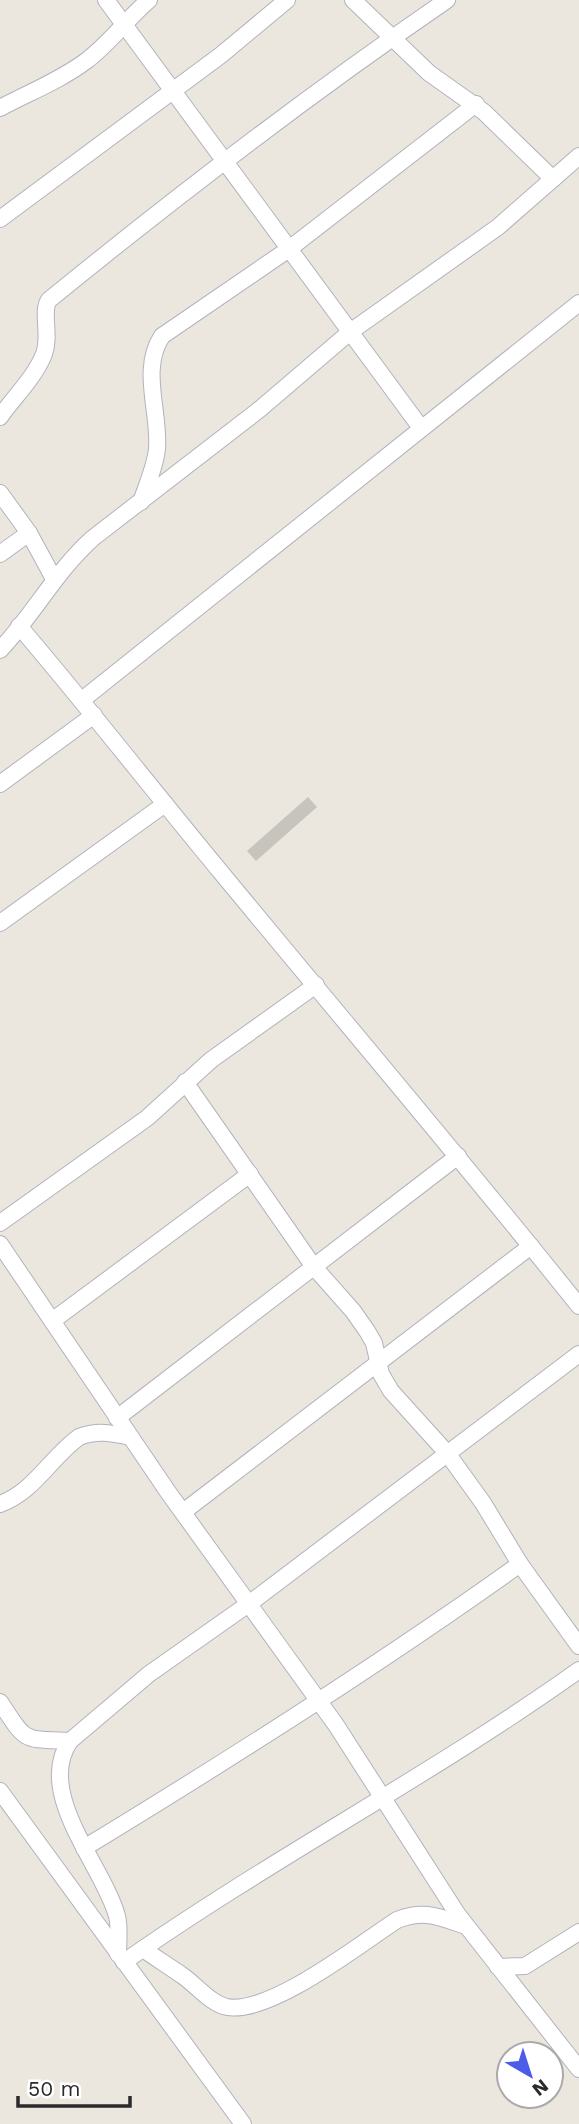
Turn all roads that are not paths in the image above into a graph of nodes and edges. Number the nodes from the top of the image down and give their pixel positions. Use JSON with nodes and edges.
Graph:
{"nodes":[{"id":1,"x":106,"y":0,"type":"edge"},
{"id":2,"x":149,"y":0,"type":"edge"},
{"id":3,"x":287,"y":0,"type":"edge"},
{"id":4,"x":353,"y":0,"type":"edge"},
{"id":5,"x":447,"y":0,"type":"edge"},
{"id":6,"x":125,"y":26,"type":"junction"},
{"id":7,"x":394,"y":37,"type":"junction"},
{"id":8,"x":173,"y":92,"type":"junction"},
{"id":9,"x":475,"y":104,"type":"junction"},
{"id":10,"x":0,"y":108,"type":"edge"},
{"id":11,"x":579,"y":156,"type":"edge"},
{"id":12,"x":225,"y":161,"type":"junction"},
{"id":13,"x":553,"y":179,"type":"junction"},
{"id":14,"x":0,"y":219,"type":"edge"},
{"id":15,"x":289,"y":249,"type":"junction"},
{"id":16,"x":579,"y":303,"type":"edge"},
{"id":17,"x":350,"y":332,"type":"junction"},
{"id":18,"x":0,"y":417,"type":"edge"},
{"id":19,"x":421,"y":428,"type":"junction"},
{"id":20,"x":0,"y":493,"type":"edge"},
{"id":21,"x":141,"y":502,"type":"junction"},
{"id":22,"x":29,"y":533,"type":"junction"},
{"id":23,"x":0,"y":554,"type":"edge"},
{"id":24,"x":54,"y":579,"type":"junction"},
{"id":25,"x":19,"y":626,"type":"junction"},
{"id":26,"x":0,"y":650,"type":"edge"},
{"id":27,"x":82,"y":700,"type":"junction"},
{"id":28,"x":94,"y":715,"type":"junction"},
{"id":29,"x":0,"y":785,"type":"edge"},
{"id":30,"x":165,"y":804,"type":"junction"},
{"id":31,"x":0,"y":923,"type":"edge"},
{"id":32,"x":316,"y":985,"type":"junction"},
{"id":33,"x":185,"y":1082,"type":"junction"},
{"id":34,"x":458,"y":1156,"type":"junction"},
{"id":35,"x":250,"y":1174,"type":"junction"},
{"id":36,"x":0,"y":1223,"type":"edge"},
{"id":37,"x":0,"y":1244,"type":"edge"},
{"id":38,"x":531,"y":1246,"type":"junction"},
{"id":39,"x":314,"y":1267,"type":"junction"},
{"id":40,"x":579,"y":1306,"type":"edge"},
{"id":41,"x":52,"y":1321,"type":"junction"},
{"id":42,"x":579,"y":1354,"type":"edge"},
{"id":43,"x":379,"y":1362,"type":"junction"},
{"id":44,"x":117,"y":1418,"type":"junction"},
{"id":45,"x":130,"y":1437,"type":"junction"},
{"id":46,"x":447,"y":1453,"type":"junction"},
{"id":47,"x":0,"y":1504,"type":"edge"},
{"id":48,"x":183,"y":1513,"type":"junction"},
{"id":49,"x":520,"y":1564,"type":"junction"},
{"id":50,"x":250,"y":1603,"type":"junction"},
{"id":51,"x":579,"y":1646,"type":"edge"},
{"id":52,"x":579,"y":1670,"type":"edge"},
{"id":53,"x":318,"y":1700,"type":"junction"},
{"id":54,"x":0,"y":1702,"type":"edge"},
{"id":55,"x":70,"y":1741,"type":"junction"},
{"id":56,"x":0,"y":1791,"type":"edge"},
{"id":57,"x":384,"y":1798,"type":"junction"},
{"id":58,"x":85,"y":1848,"type":"junction"},
{"id":59,"x":466,"y":1926,"type":"junction"},
{"id":60,"x":579,"y":1932,"type":"edge"},
{"id":61,"x":143,"y":1949,"type":"junction"},
{"id":62,"x":121,"y":1958,"type":"junction"},
{"id":63,"x":498,"y":1967,"type":"junction"},
{"id":64,"x":579,"y":2069,"type":"edge"},
{"id":65,"x":243,"y":2124,"type":"edge"}],
"edges":[{"from":1,"to":6,"type":"street"},
{"from":2,"to":6,"type":"street"},
{"from":3,"to":8,"type":"street"},
{"from":4,"to":7,"type":"street"},
{"from":5,"to":7,"type":"street"},
{"from":6,"to":8,"type":"street"},
{"from":6,"to":10,"type":"street"},
{"from":7,"to":9,"type":"street"},
{"from":7,"to":12,"type":"street"},
{"from":8,"to":12,"type":"street"},
{"from":8,"to":14,"type":"street"},
{"from":9,"to":13,"type":"street"},
{"from":9,"to":15,"type":"street"},
{"from":11,"to":13,"type":"street"},
{"from":12,"to":15,"type":"street"},
{"from":12,"to":18,"type":"street"},
{"from":13,"to":17,"type":"street"},
{"from":15,"to":17,"type":"street"},
{"from":15,"to":21,"type":"street"},
{"from":16,"to":19,"type":"street"},
{"from":17,"to":19,"type":"street"},
{"from":17,"to":21,"type":"street"},
{"from":19,"to":27,"type":"street"},
{"from":20,"to":22,"type":"street"},
{"from":21,"to":24,"type":"street"},
{"from":22,"to":23,"type":"street"},
{"from":22,"to":24,"type":"street"},
{"from":24,"to":25,"type":"street"},
{"from":25,"to":26,"type":"street"},
{"from":25,"to":27,"type":"street"},
{"from":27,"to":28,"type":"street"},
{"from":28,"to":29,"type":"street"},
{"from":28,"to":30,"type":"street"},
{"from":30,"to":31,"type":"street"},
{"from":30,"to":32,"type":"street"},
{"from":32,"to":33,"type":"street"},
{"from":32,"to":34,"type":"street"},
{"from":33,"to":35,"type":"street"},
{"from":33,"to":36,"type":"street"},
{"from":34,"to":38,"type":"street"},
{"from":34,"to":39,"type":"street"},
{"from":35,"to":39,"type":"street"},
{"from":35,"to":41,"type":"street"},
{"from":37,"to":41,"type":"street"},
{"from":38,"to":40,"type":"street"},
{"from":38,"to":43,"type":"street"},
{"from":39,"to":43,"type":"street"},
{"from":39,"to":44,"type":"street"},
{"from":41,"to":44,"type":"street"},
{"from":42,"to":46,"type":"street"},
{"from":43,"to":46,"type":"street"},
{"from":43,"to":48,"type":"street"},
{"from":44,"to":45,"type":"street"},
{"from":45,"to":47,"type":"street"},
{"from":45,"to":48,"type":"street"},
{"from":46,"to":49,"type":"street"},
{"from":46,"to":50,"type":"street"},
{"from":48,"to":50,"type":"street"},
{"from":49,"to":51,"type":"street"},
{"from":49,"to":53,"type":"street"},
{"from":50,"to":53,"type":"street"},
{"from":50,"to":55,"type":"street"},
{"from":52,"to":57,"type":"street"},
{"from":53,"to":57,"type":"street"},
{"from":53,"to":58,"type":"street"},
{"from":54,"to":55,"type":"street"},
{"from":55,"to":58,"type":"street"},
{"from":56,"to":62,"type":"street"},
{"from":57,"to":59,"type":"street"},
{"from":57,"to":61,"type":"street"},
{"from":58,"to":62,"type":"street"},
{"from":59,"to":61,"type":"street"},
{"from":59,"to":63,"type":"street"},
{"from":60,"to":63,"type":"street"},
{"from":61,"to":62,"type":"street"},
{"from":62,"to":65,"type":"street"},
{"from":63,"to":64,"type":"street"}]}
